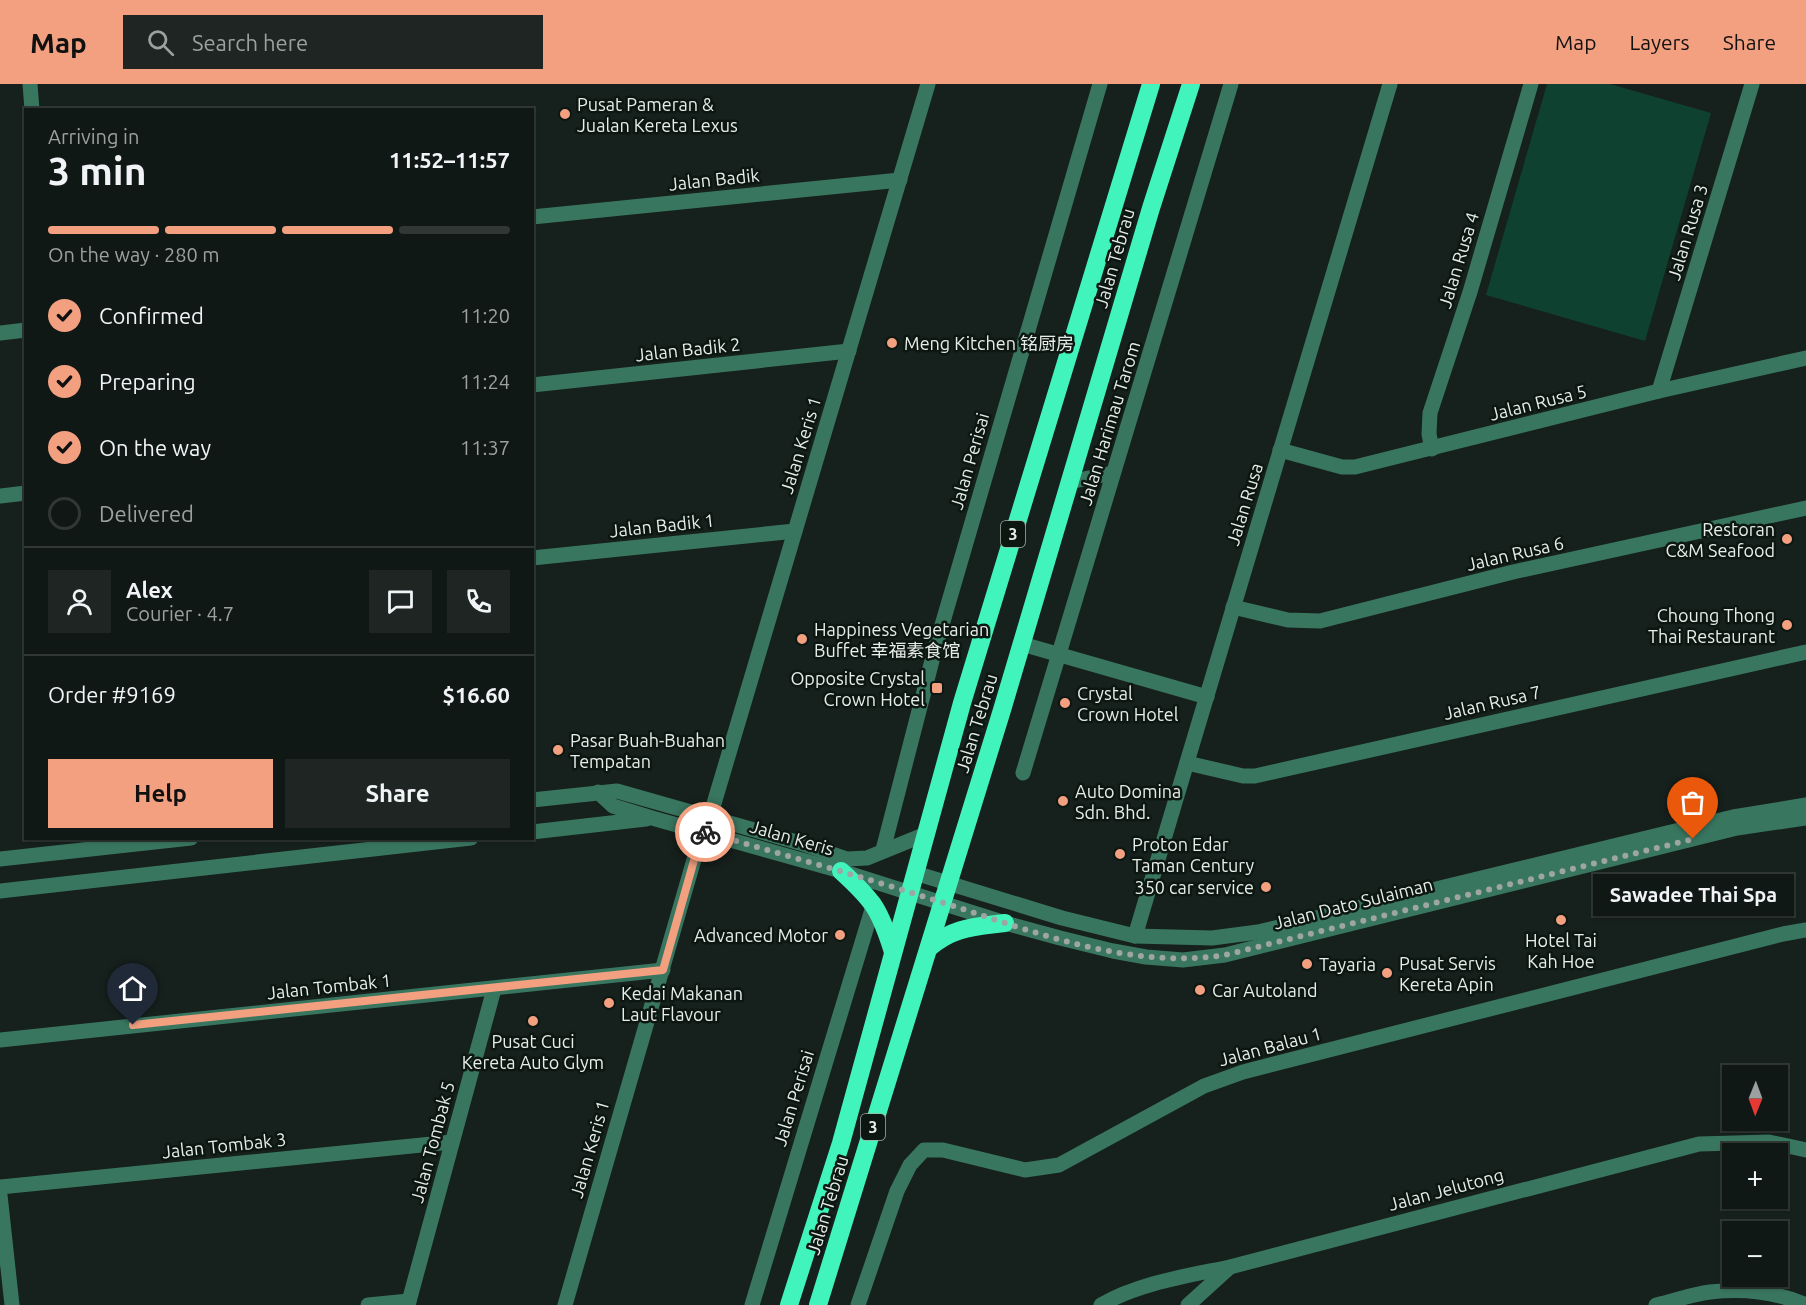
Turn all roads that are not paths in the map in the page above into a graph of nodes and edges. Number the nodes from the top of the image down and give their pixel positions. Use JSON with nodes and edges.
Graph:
{"nodes":[{"id":1,"x":30,"y":84,"type":"edge"},
{"id":2,"x":928,"y":84,"type":"edge"},
{"id":3,"x":1100,"y":84,"type":"edge"},
{"id":4,"x":1150,"y":84,"type":"edge"},
{"id":5,"x":1180,"y":84,"type":"edge"},
{"id":6,"x":1191,"y":84,"type":"edge"},
{"id":7,"x":1231,"y":84,"type":"edge"},
{"id":8,"x":1390,"y":84,"type":"edge"},
{"id":9,"x":1531,"y":84,"type":"edge"},
{"id":10,"x":1752,"y":84,"type":"edge"},
{"id":11,"x":32,"y":108,"type":"edge"},
{"id":12,"x":900,"y":180,"type":"junction"},
{"id":13,"x":1151,"y":208,"type":"junction"},
{"id":14,"x":534,"y":217,"type":"edge"},
{"id":15,"x":24,"y":330,"type":"edge"},
{"id":16,"x":0,"y":333,"type":"edge"},
{"id":17,"x":849,"y":351,"type":"junction"},
{"id":18,"x":1806,"y":358,"type":"edge"},
{"id":19,"x":534,"y":385,"type":"edge"},
{"id":20,"x":1659,"y":391,"type":"junction"},
{"id":21,"x":1432,"y":449,"type":"junction"},
{"id":22,"x":1280,"y":450,"type":"junction"},
{"id":23,"x":1113,"y":473,"type":"junction"},
{"id":24,"x":1070,"y":482,"type":"junction"},
{"id":25,"x":24,"y":493,"type":"edge"},
{"id":26,"x":0,"y":496,"type":"edge"},
{"id":27,"x":1806,"y":508,"type":"edge"},
{"id":28,"x":795,"y":531,"type":"junction"},
{"id":29,"x":534,"y":558,"type":"edge"},
{"id":30,"x":1233,"y":607,"type":"junction"},
{"id":31,"x":1022,"y":645,"type":"junction"},
{"id":32,"x":1806,"y":652,"type":"edge"},
{"id":33,"x":1060,"y":655,"type":"junction"},
{"id":34,"x":1206,"y":696,"type":"junction"},
{"id":35,"x":1187,"y":763,"type":"junction"},
{"id":36,"x":1023,"y":772,"type":"dead end"},
{"id":37,"x":598,"y":792,"type":"junction"},
{"id":38,"x":534,"y":800,"type":"edge"},
{"id":39,"x":1806,"y":805,"type":"edge"},
{"id":40,"x":710,"y":817,"type":"junction"},
{"id":41,"x":652,"y":818,"type":"junction"},
{"id":42,"x":1806,"y":818,"type":"edge"},
{"id":43,"x":534,"y":832,"type":"edge"},
{"id":44,"x":702,"y":832,"type":"junction"},
{"id":45,"x":926,"y":834,"type":"junction"},
{"id":46,"x":84,"y":840,"type":"edge"},
{"id":47,"x":453,"y":840,"type":"edge"},
{"id":48,"x":147,"y":841,"type":"edge"},
{"id":49,"x":883,"y":850,"type":"junction"},
{"id":50,"x":60,"y":854,"type":"junction"},
{"id":51,"x":0,"y":859,"type":"edge"},
{"id":52,"x":841,"y":871,"type":"junction"},
{"id":53,"x":915,"y":873,"type":"junction"},
{"id":54,"x":949,"y":883,"type":"junction"},
{"id":55,"x":0,"y":891,"type":"edge"},
{"id":56,"x":910,"y":892,"type":"junction"},
{"id":57,"x":943,"y":902,"type":"junction"},
{"id":58,"x":874,"y":903,"type":"junction"},
{"id":59,"x":1005,"y":923,"type":"junction"},
{"id":60,"x":1806,"y":930,"type":"edge"},
{"id":61,"x":1135,"y":936,"type":"junction"},
{"id":62,"x":929,"y":948,"type":"junction"},
{"id":63,"x":893,"y":952,"type":"junction"},
{"id":64,"x":663,"y":970,"type":"junction"},
{"id":65,"x":494,"y":989,"type":"junction"},
{"id":66,"x":0,"y":1040,"type":"edge"},
{"id":67,"x":452,"y":1142,"type":"junction"},
{"id":68,"x":1806,"y":1150,"type":"edge"},
{"id":69,"x":0,"y":1187,"type":"edge"},
{"id":70,"x":0,"y":1195,"type":"edge"},
{"id":71,"x":1230,"y":1267,"type":"junction"},
{"id":72,"x":409,"y":1303,"type":"edge"},
{"id":73,"x":12,"y":1305,"type":"edge"},
{"id":74,"x":368,"y":1305,"type":"edge"},
{"id":75,"x":565,"y":1305,"type":"edge"},
{"id":76,"x":752,"y":1305,"type":"edge"},
{"id":77,"x":789,"y":1305,"type":"edge"},
{"id":78,"x":818,"y":1305,"type":"edge"},
{"id":79,"x":858,"y":1305,"type":"edge"},
{"id":80,"x":1101,"y":1305,"type":"edge"},
{"id":81,"x":1188,"y":1305,"type":"edge"},
{"id":82,"x":1656,"y":1305,"type":"edge"},
{"id":83,"x":1806,"y":1305,"type":"edge"}],
"edges":[{"from":1,"to":11,"type":"street"},
{"from":2,"to":12,"type":"street","name":"Jalan Keris 1"},
{"from":3,"to":49,"type":"street","name":"Jalan Perisai"},
{"from":4,"to":45,"type":"highway","name":"Jalan Tebrau","number":"3"},
{"from":5,"to":13,"type":"highway"},
{"from":6,"to":13,"type":"highway","name":"Jalan Tebrau","number":"3"},
{"from":7,"to":23,"type":"street","name":"Jalan Harimau Tarom"},
{"from":8,"to":22,"type":"street","name":"Jalan Rusa"},
{"from":9,"to":21,"type":"street","name":"Jalan Rusa 4"},
{"from":10,"to":20,"type":"street","name":"Jalan Rusa 3"},
{"from":12,"to":14,"type":"street","name":"Jalan Badik"},
{"from":12,"to":17,"type":"street","name":"Jalan Keris 1"},
{"from":13,"to":24,"type":"highway","name":"Jalan Tebrau","number":"3"},
{"from":15,"to":16,"type":"street"},
{"from":17,"to":19,"type":"street","name":"Jalan Badik 2"},
{"from":17,"to":28,"type":"street","name":"Jalan Keris 1"},
{"from":18,"to":20,"type":"street","name":"Jalan Rusa 5"},
{"from":20,"to":21,"type":"street","name":"Jalan Rusa 5"},
{"from":21,"to":22,"type":"street","name":"Jalan Rusa 5"},
{"from":22,"to":30,"type":"street","name":"Jalan Rusa"},
{"from":23,"to":24,"type":"street"},
{"from":23,"to":33,"type":"street","name":"Jalan Harimau Tarom"},
{"from":24,"to":31,"type":"highway","name":"Jalan Tebrau","number":"3"},
{"from":25,"to":26,"type":"street"},
{"from":27,"to":30,"type":"street","name":"Jalan Rusa 6"},
{"from":28,"to":29,"type":"street","name":"Jalan Badik 1"},
{"from":28,"to":40,"type":"street","name":"Jalan Keris 1"},
{"from":30,"to":34,"type":"street","name":"Jalan Rusa"},
{"from":31,"to":33,"type":"street"},
{"from":31,"to":54,"type":"highway","name":"Jalan Tebrau","number":"3"},
{"from":32,"to":35,"type":"street","name":"Jalan Rusa 7"},
{"from":33,"to":34,"type":"street"},
{"from":33,"to":36,"type":"street","name":"Jalan Harimau Tarom"},
{"from":34,"to":35,"type":"street","name":"Jalan Rusa"},
{"from":35,"to":61,"type":"street","name":"Jalan Rusa"},
{"from":37,"to":38,"type":"street","name":"Jalan Keris"},
{"from":37,"to":40,"type":"street","name":"Jalan Keris"},
{"from":37,"to":41,"type":"street","name":"Jalan Keris"},
{"from":39,"to":61,"type":"street","name":"Jalan Dato Sulaiman"},
{"from":40,"to":49,"type":"street","name":"Jalan Keris"},
{"from":41,"to":43,"type":"street"},
{"from":41,"to":44,"type":"street","name":"Jalan Keris"},
{"from":42,"to":59,"type":"street","name":"Jalan Dato Sulaiman"},
{"from":44,"to":52,"type":"street","name":"Jalan Keris"},
{"from":44,"to":64,"type":"street","name":"Jalan Keris 1"},
{"from":45,"to":49,"type":"street","name":"Jalan Keris"},
{"from":45,"to":53,"type":"highway","name":"Jalan Tebrau","number":"3"},
{"from":46,"to":50,"type":"street"},
{"from":47,"to":55,"type":"street"},
{"from":48,"to":50,"type":"street"},
{"from":50,"to":51,"type":"street"},
{"from":52,"to":56,"type":"street","name":"Jalan Keris"},
{"from":52,"to":58,"type":"highway"},
{"from":53,"to":54,"type":"street","name":"Jalan Dato Sulaiman"},
{"from":53,"to":56,"type":"highway","name":"Jalan Tebrau","number":"3"},
{"from":54,"to":57,"type":"highway","name":"Jalan Tebrau","number":"3"},
{"from":54,"to":61,"type":"street","name":"Jalan Dato Sulaiman"},
{"from":56,"to":57,"type":"street","name":"Jalan Dato Sulaiman"},
{"from":56,"to":63,"type":"highway","name":"Jalan Tebrau","number":"3"},
{"from":57,"to":59,"type":"street","name":"Jalan Dato Sulaiman"},
{"from":57,"to":62,"type":"highway","name":"Jalan Tebrau","number":"3"},
{"from":58,"to":63,"type":"highway"},
{"from":58,"to":76,"type":"street","name":"Jalan Perisai"},
{"from":59,"to":62,"type":"highway"},
{"from":60,"to":79,"type":"street","name":"Jalan Balau 1"},
{"from":62,"to":78,"type":"highway","name":"Jalan Tebrau","number":"3"},
{"from":63,"to":77,"type":"highway","name":"Jalan Tebrau","number":"3"},
{"from":64,"to":65,"type":"street","name":"Jalan Tombak 1"},
{"from":64,"to":75,"type":"street","name":"Jalan Keris 1"},
{"from":65,"to":66,"type":"street","name":"Jalan Tombak 1"},
{"from":65,"to":67,"type":"street","name":"Jalan Tombak 5"},
{"from":67,"to":69,"type":"street","name":"Jalan Tombak 3"},
{"from":67,"to":72,"type":"street","name":"Jalan Tombak 5"},
{"from":68,"to":71,"type":"street","name":"Jalan Jelutong"},
{"from":70,"to":73,"type":"street"},
{"from":71,"to":80,"type":"street","name":"Jalan Jelutong"},
{"from":71,"to":81,"type":"street"},
{"from":72,"to":74,"type":"street"},
{"from":82,"to":83,"type":"street"}]}
